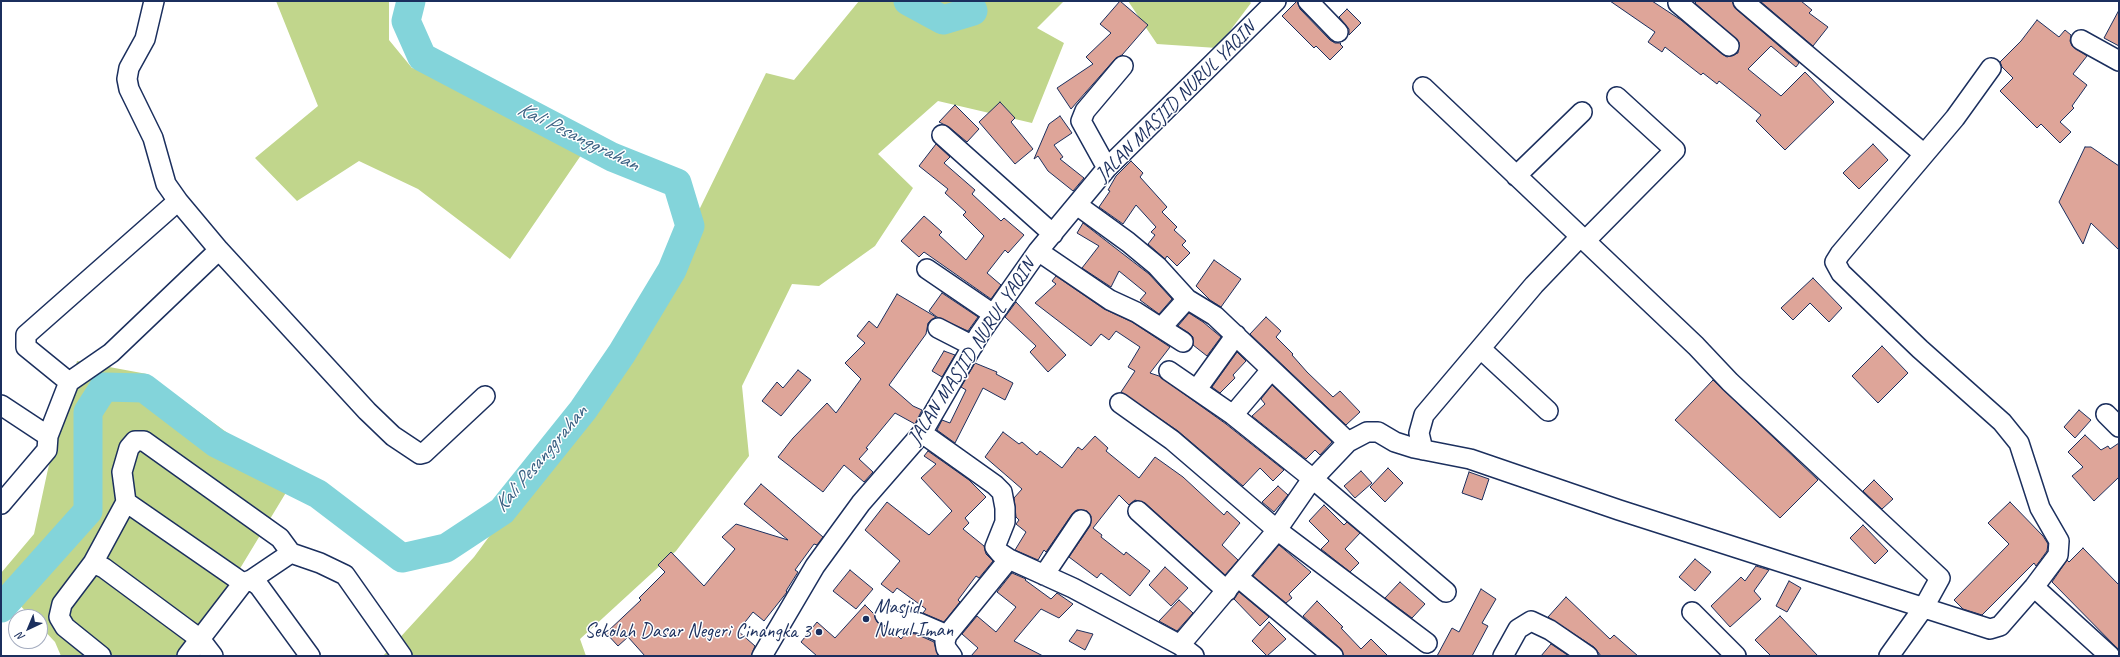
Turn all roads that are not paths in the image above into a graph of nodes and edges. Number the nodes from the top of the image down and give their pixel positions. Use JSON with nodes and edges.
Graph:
{"nodes":[{"id":1,"x":154,"y":1,"type":"edge"},
{"id":2,"x":1276,"y":1,"type":"edge"},
{"id":3,"x":1308,"y":1,"type":"edge"},
{"id":4,"x":1743,"y":1,"type":"edge"},
{"id":5,"x":1674,"y":2,"type":"edge"},
{"id":6,"x":1338,"y":32,"type":"dead end"},
{"id":7,"x":2081,"y":40,"type":"dead end"},
{"id":8,"x":1729,"y":46,"type":"dead end"},
{"id":9,"x":2119,"y":61,"type":"edge"},
{"id":10,"x":1123,"y":66,"type":"dead end"},
{"id":11,"x":1991,"y":68,"type":"dead end"},
{"id":12,"x":1423,"y":87,"type":"dead end"},
{"id":13,"x":1617,"y":97,"type":"dead end"},
{"id":14,"x":1582,"y":112,"type":"dead end"},
{"id":15,"x":942,"y":135,"type":"dead end"},
{"id":16,"x":1924,"y":154,"type":"junction"},
{"id":17,"x":1107,"y":168,"type":"junction"},
{"id":18,"x":1516,"y":176,"type":"junction"},
{"id":19,"x":178,"y":201,"type":"junction"},
{"id":20,"x":1077,"y":205,"type":"junction"},
{"id":21,"x":1052,"y":234,"type":"junction"},
{"id":22,"x":1583,"y":239,"type":"junction"},
{"id":23,"x":219,"y":250,"type":"junction"},
{"id":24,"x":1038,"y":251,"type":"junction"},
{"id":25,"x":927,"y":269,"type":"dead end"},
{"id":26,"x":1187,"y":299,"type":"junction"},
{"id":27,"x":993,"y":314,"type":"junction"},
{"id":28,"x":938,"y":328,"type":"dead end"},
{"id":29,"x":1161,"y":328,"type":"junction"},
{"id":30,"x":1236,"y":335,"type":"junction"},
{"id":31,"x":1183,"y":342,"type":"dead end"},
{"id":32,"x":973,"y":346,"type":"junction"},
{"id":33,"x":1481,"y":348,"type":"junction"},
{"id":34,"x":1271,"y":370,"type":"junction"},
{"id":35,"x":1169,"y":371,"type":"dead end"},
{"id":36,"x":69,"y":382,"type":"junction"},
{"id":37,"x":1197,"y":389,"type":"junction"},
{"id":38,"x":485,"y":396,"type":"dead end"},
{"id":39,"x":1120,"y":403,"type":"dead end"},
{"id":40,"x":1,"y":405,"type":"edge"},
{"id":41,"x":1548,"y":411,"type":"dead end"},
{"id":42,"x":2106,"y":414,"type":"dead end"},
{"id":43,"x":1233,"y":415,"type":"junction"},
{"id":44,"x":2119,"y":427,"type":"edge"},
{"id":45,"x":922,"y":433,"type":"junction"},
{"id":46,"x":48,"y":436,"type":"junction"},
{"id":47,"x":1348,"y":442,"type":"junction"},
{"id":48,"x":1423,"y":450,"type":"junction"},
{"id":49,"x":1313,"y":479,"type":"junction"},
{"id":50,"x":126,"y":502,"type":"junction"},
{"id":51,"x":1,"y":504,"type":"edge"},
{"id":52,"x":1138,"y":511,"type":"dead end"},
{"id":53,"x":1081,"y":520,"type":"dead end"},
{"id":54,"x":1278,"y":530,"type":"junction"},
{"id":55,"x":291,"y":553,"type":"junction"},
{"id":56,"x":1009,"y":559,"type":"junction"},
{"id":57,"x":93,"y":563,"type":"junction"},
{"id":58,"x":1044,"y":575,"type":"junction"},
{"id":59,"x":247,"y":582,"type":"junction"},
{"id":60,"x":1233,"y":584,"type":"junction"},
{"id":61,"x":2034,"y":587,"type":"junction"},
{"id":62,"x":1446,"y":592,"type":"dead end"},
{"id":63,"x":1924,"y":607,"type":"junction"},
{"id":64,"x":1692,"y":612,"type":"dead end"},
{"id":65,"x":885,"y":615,"type":"dead end"},
{"id":66,"x":947,"y":635,"type":"junction"},
{"id":67,"x":200,"y":639,"type":"junction"},
{"id":68,"x":1427,"y":643,"type":"dead end"},
{"id":69,"x":1188,"y":652,"type":"edge"},
{"id":70,"x":101,"y":656,"type":"edge"},
{"id":71,"x":187,"y":656,"type":"edge"},
{"id":72,"x":213,"y":656,"type":"edge"},
{"id":73,"x":310,"y":656,"type":"edge"},
{"id":74,"x":402,"y":656,"type":"edge"},
{"id":75,"x":762,"y":656,"type":"edge"},
{"id":76,"x":952,"y":656,"type":"edge"},
{"id":77,"x":1333,"y":656,"type":"edge"},
{"id":78,"x":1503,"y":656,"type":"edge"},
{"id":79,"x":1588,"y":656,"type":"edge"},
{"id":80,"x":1736,"y":656,"type":"edge"},
{"id":81,"x":1889,"y":656,"type":"edge"},
{"id":82,"x":2110,"y":656,"type":"edge"}],
"edges":[{"from":1,"to":19,"type":"street"},
{"from":2,"to":17,"type":"street","name":"JALAN MASJID NURUL YAQIN"},
{"from":3,"to":6,"type":"street"},
{"from":4,"to":16,"type":"street"},
{"from":5,"to":8,"type":"street"},
{"from":7,"to":9,"type":"street"},
{"from":10,"to":17,"type":"street"},
{"from":11,"to":16,"type":"street"},
{"from":12,"to":18,"type":"street"},
{"from":13,"to":22,"type":"street"},
{"from":14,"to":18,"type":"street"},
{"from":15,"to":21,"type":"street"},
{"from":16,"to":61,"type":"street"},
{"from":17,"to":20,"type":"street","name":"JALAN MASJID NURUL YAQIN"},
{"from":18,"to":22,"type":"street"},
{"from":19,"to":23,"type":"street"},
{"from":19,"to":36,"type":"street"},
{"from":20,"to":21,"type":"street","name":"JALAN MASJID NURUL YAQIN"},
{"from":20,"to":26,"type":"street"},
{"from":21,"to":24,"type":"street","name":"JALAN MASJID NURUL YAQIN"},
{"from":22,"to":33,"type":"street"},
{"from":22,"to":63,"type":"street"},
{"from":23,"to":36,"type":"street"},
{"from":23,"to":38,"type":"street"},
{"from":24,"to":27,"type":"street","name":"JALAN MASJID NURUL YAQIN"},
{"from":24,"to":29,"type":"street"},
{"from":25,"to":27,"type":"street"},
{"from":26,"to":29,"type":"street"},
{"from":26,"to":30,"type":"street"},
{"from":27,"to":32,"type":"street","name":"JALAN MASJID NURUL YAQIN"},
{"from":28,"to":32,"type":"street"},
{"from":29,"to":31,"type":"street"},
{"from":30,"to":34,"type":"street"},
{"from":30,"to":37,"type":"street"},
{"from":32,"to":45,"type":"street","name":"JALAN MASJID NURUL YAQIN"},
{"from":33,"to":41,"type":"street"},
{"from":33,"to":48,"type":"street"},
{"from":34,"to":43,"type":"street"},
{"from":34,"to":47,"type":"street"},
{"from":35,"to":37,"type":"street"},
{"from":36,"to":46,"type":"street"},
{"from":37,"to":43,"type":"street"},
{"from":39,"to":54,"type":"street"},
{"from":40,"to":46,"type":"street"},
{"from":42,"to":44,"type":"street"},
{"from":43,"to":49,"type":"street"},
{"from":45,"to":56,"type":"street"},
{"from":45,"to":75,"type":"street","name":"JALAN MASJID NURUL YAQIN"},
{"from":46,"to":51,"type":"street"},
{"from":47,"to":48,"type":"street"},
{"from":47,"to":49,"type":"street"},
{"from":48,"to":63,"type":"street"},
{"from":49,"to":54,"type":"street"},
{"from":49,"to":62,"type":"street"},
{"from":50,"to":55,"type":"street"},
{"from":50,"to":57,"type":"street"},
{"from":50,"to":59,"type":"street"},
{"from":52,"to":60,"type":"street"},
{"from":53,"to":58,"type":"street"},
{"from":54,"to":60,"type":"street"},
{"from":54,"to":68,"type":"street"},
{"from":55,"to":59,"type":"street"},
{"from":55,"to":74,"type":"street"},
{"from":56,"to":58,"type":"street"},
{"from":56,"to":66,"type":"street"},
{"from":57,"to":67,"type":"street"},
{"from":57,"to":70,"type":"street"},
{"from":58,"to":69,"type":"street"},
{"from":59,"to":67,"type":"street"},
{"from":59,"to":73,"type":"street"},
{"from":60,"to":69,"type":"street"},
{"from":60,"to":77,"type":"street"},
{"from":61,"to":63,"type":"street"},
{"from":61,"to":82,"type":"street"},
{"from":63,"to":81,"type":"street"},
{"from":64,"to":80,"type":"street"},
{"from":65,"to":66,"type":"street"},
{"from":66,"to":76,"type":"street"},
{"from":67,"to":71,"type":"street"},
{"from":67,"to":72,"type":"street"},
{"from":78,"to":79,"type":"street"}]}
